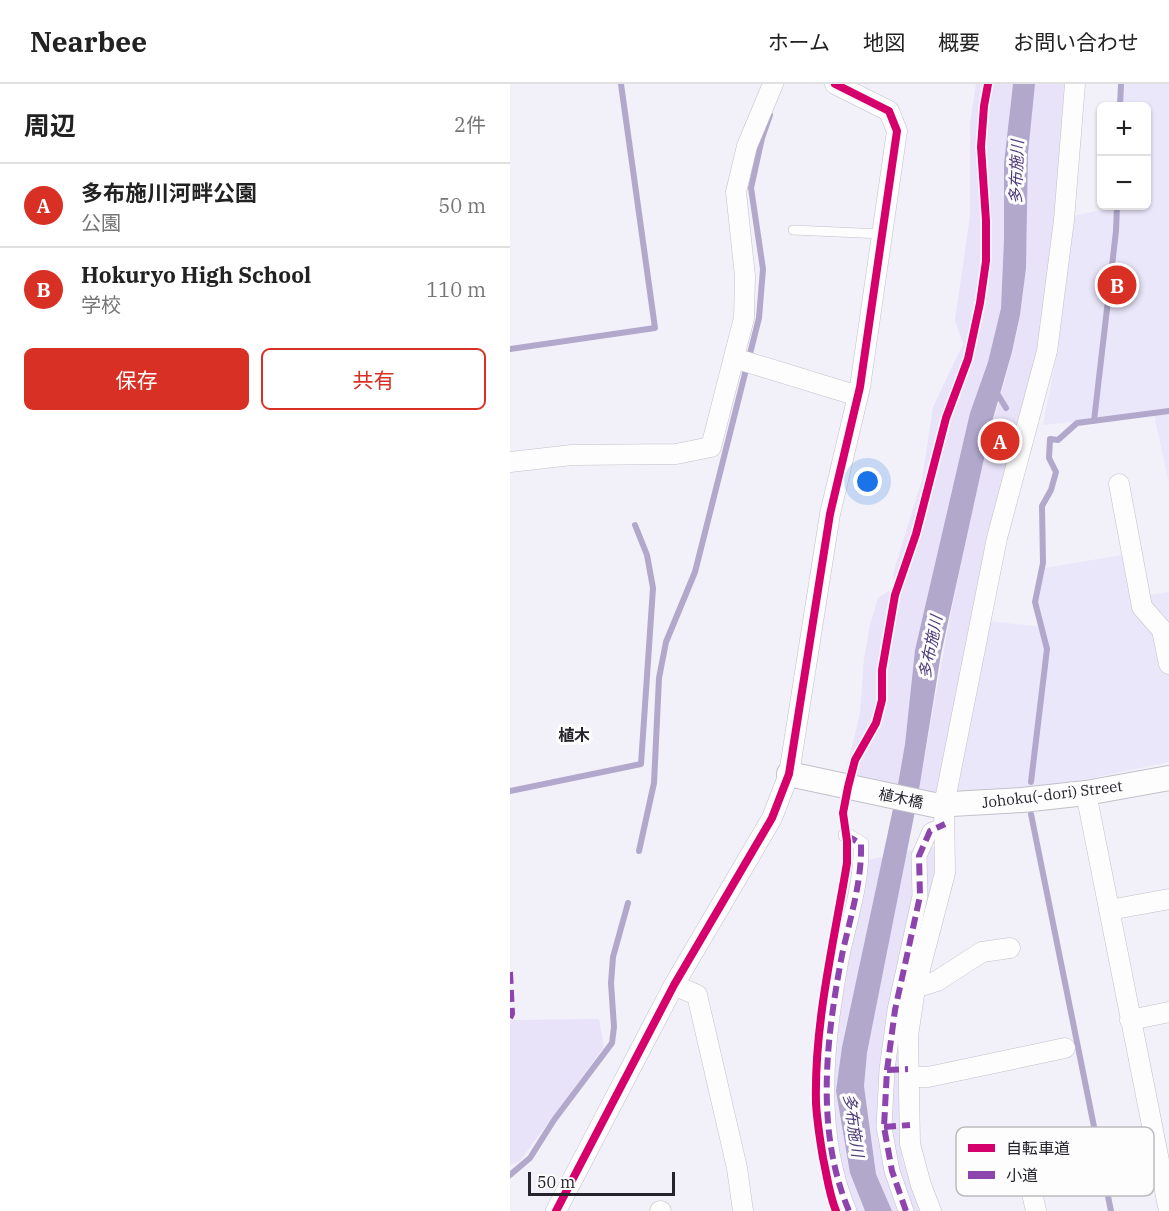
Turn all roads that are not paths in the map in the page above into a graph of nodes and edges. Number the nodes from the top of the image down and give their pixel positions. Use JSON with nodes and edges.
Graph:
{"nodes":[{"id":1,"x":773,"y":84,"type":"edge"},
{"id":2,"x":835,"y":84,"type":"edge"},
{"id":3,"x":1075,"y":84,"type":"edge"},
{"id":4,"x":793,"y":230,"type":"dead end"},
{"id":5,"x":882,"y":234,"type":"junction"},
{"id":6,"x":734,"y":358,"type":"junction"},
{"id":7,"x":858,"y":396,"type":"junction"},
{"id":8,"x":510,"y":462,"type":"edge"},
{"id":9,"x":1119,"y":484,"type":"dead end"},
{"id":10,"x":1169,"y":664,"type":"edge"},
{"id":11,"x":789,"y":774,"type":"junction"},
{"id":12,"x":1169,"y":778,"type":"edge"},
{"id":13,"x":1086,"y":793,"type":"junction"},
{"id":14,"x":941,"y":811,"type":"junction"},
{"id":15,"x":846,"y":835,"type":"dead end"},
{"id":16,"x":1169,"y":899,"type":"edge"},
{"id":17,"x":1109,"y":910,"type":"junction"},
{"id":18,"x":1010,"y":948,"type":"dead end"},
{"id":19,"x":674,"y":985,"type":"junction"},
{"id":20,"x":915,"y":988,"type":"junction"},
{"id":21,"x":1169,"y":1012,"type":"edge"},
{"id":22,"x":1130,"y":1020,"type":"junction"},
{"id":23,"x":1065,"y":1048,"type":"dead end"},
{"id":24,"x":887,"y":1070,"type":"junction"},
{"id":25,"x":908,"y":1073,"type":"junction"},
{"id":26,"x":910,"y":1125,"type":"junction"},
{"id":27,"x":884,"y":1127,"type":"junction"},
{"id":28,"x":1161,"y":1129,"type":"edge"},
{"id":29,"x":1033,"y":1196,"type":"edge"},
{"id":30,"x":843,"y":1208,"type":"edge"},
{"id":31,"x":556,"y":1211,"type":"edge"},
{"id":32,"x":743,"y":1211,"type":"edge"},
{"id":33,"x":906,"y":1211,"type":"edge"},
{"id":34,"x":931,"y":1211,"type":"edge"},
{"id":35,"x":1036,"y":1211,"type":"edge"},
{"id":36,"x":1169,"y":1211,"type":"edge"}],
"edges":[{"from":1,"to":6,"type":"street"},
{"from":2,"to":5,"type":"street"},
{"from":3,"to":14,"type":"street"},
{"from":4,"to":5,"type":"lane"},
{"from":5,"to":7,"type":"street"},
{"from":6,"to":7,"type":"street"},
{"from":6,"to":8,"type":"street"},
{"from":7,"to":11,"type":"street"},
{"from":9,"to":10,"type":"street"},
{"from":11,"to":14,"type":"street","name":"植木橋"},
{"from":11,"to":19,"type":"street"},
{"from":12,"to":13,"type":"street","name":"Johoku(-dori) Street"},
{"from":13,"to":14,"type":"street","name":"Johoku(-dori) Street"},
{"from":13,"to":17,"type":"street"},
{"from":14,"to":20,"type":"street"},
{"from":14,"to":24,"type":"street"},
{"from":15,"to":30,"type":"street"},
{"from":16,"to":17,"type":"street"},
{"from":17,"to":22,"type":"street"},
{"from":18,"to":20,"type":"street"},
{"from":19,"to":31,"type":"street"},
{"from":19,"to":32,"type":"street"},
{"from":20,"to":25,"type":"street"},
{"from":21,"to":22,"type":"street"},
{"from":22,"to":28,"type":"street"},
{"from":23,"to":25,"type":"street"},
{"from":24,"to":25,"type":"street"},
{"from":24,"to":27,"type":"street"},
{"from":25,"to":26,"type":"street"},
{"from":26,"to":27,"type":"street"},
{"from":26,"to":34,"type":"street"},
{"from":27,"to":33,"type":"street"},
{"from":28,"to":36,"type":"street"},
{"from":29,"to":35,"type":"street"}]}
